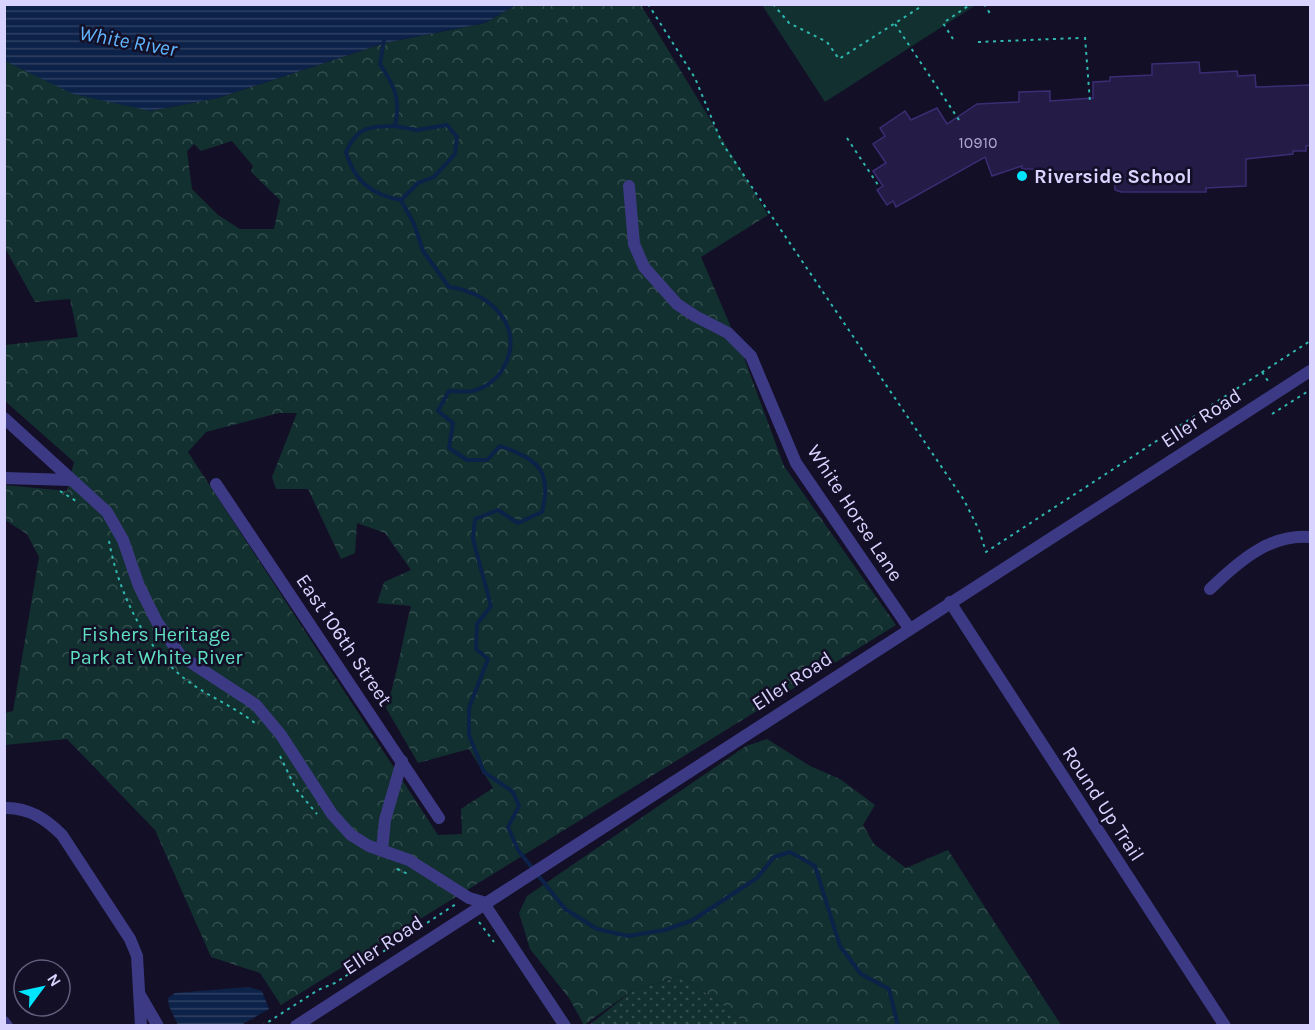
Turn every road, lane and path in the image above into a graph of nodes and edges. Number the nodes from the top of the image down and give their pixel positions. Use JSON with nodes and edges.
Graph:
{"nodes":[{"id":1,"x":648,"y":4,"type":"edge"},
{"id":2,"x":773,"y":4,"type":"edge"},
{"id":3,"x":925,"y":4,"type":"edge"},
{"id":4,"x":971,"y":4,"type":"edge"},
{"id":5,"x":984,"y":4,"type":"edge"},
{"id":6,"x":991,"y":15,"type":"dead end"},
{"id":7,"x":896,"y":24,"type":"junction"},
{"id":8,"x":1085,"y":37,"type":"dead end"},
{"id":9,"x":1079,"y":38,"type":"dead end"},
{"id":10,"x":953,"y":39,"type":"dead end"},
{"id":11,"x":978,"y":42,"type":"dead end"},
{"id":12,"x":1090,"y":102,"type":"dead end"},
{"id":13,"x":959,"y":120,"type":"dead end"},
{"id":14,"x":847,"y":138,"type":"dead end"},
{"id":15,"x":629,"y":186,"type":"dead end"},
{"id":16,"x":880,"y":188,"type":"dead end"},
{"id":17,"x":1311,"y":341,"type":"edge"},
{"id":18,"x":1311,"y":371,"type":"edge"},
{"id":19,"x":1311,"y":390,"type":"edge"},
{"id":20,"x":1272,"y":414,"type":"dead end"},
{"id":21,"x":4,"y":418,"type":"edge"},
{"id":22,"x":4,"y":478,"type":"edge"},
{"id":23,"x":70,"y":480,"type":"junction"},
{"id":24,"x":216,"y":484,"type":"dead end"},
{"id":25,"x":1311,"y":537,"type":"edge"},
{"id":26,"x":1210,"y":588,"type":"dead end"},
{"id":27,"x":950,"y":602,"type":"junction"},
{"id":28,"x":909,"y":628,"type":"junction"},
{"id":29,"x":402,"y":761,"type":"junction"},
{"id":30,"x":4,"y":808,"type":"edge"},
{"id":31,"x":440,"y":818,"type":"dead end"},
{"id":32,"x":382,"y":850,"type":"junction"},
{"id":33,"x":483,"y":903,"type":"junction"},
{"id":34,"x":456,"y":904,"type":"dead end"},
{"id":35,"x":140,"y":995,"type":"junction"},
{"id":36,"x":141,"y":1026,"type":"edge"},
{"id":37,"x":158,"y":1026,"type":"edge"},
{"id":38,"x":262,"y":1026,"type":"edge"},
{"id":39,"x":296,"y":1026,"type":"edge"},
{"id":40,"x":565,"y":1026,"type":"edge"},
{"id":41,"x":1225,"y":1026,"type":"edge"}],
"edges":[{"from":1,"to":17,"type":"path"},
{"from":2,"to":7,"type":"path"},
{"from":3,"to":7,"type":"path"},
{"from":4,"to":10,"type":"path"},
{"from":5,"to":6,"type":"path"},
{"from":7,"to":13,"type":"path"},
{"from":8,"to":12,"type":"path"},
{"from":9,"to":11,"type":"path"},
{"from":14,"to":16,"type":"path"},
{"from":15,"to":28,"type":"street","name":"White Horse Lane"},
{"from":18,"to":27,"type":"street","name":"Eller Road"},
{"from":19,"to":20,"type":"path"},
{"from":21,"to":23,"type":"street"},
{"from":22,"to":23,"type":"street"},
{"from":23,"to":32,"type":"street"},
{"from":24,"to":29,"type":"street","name":"East 106th Street"},
{"from":25,"to":26,"type":"street"},
{"from":27,"to":28,"type":"street","name":"Eller Road"},
{"from":27,"to":41,"type":"street","name":"Round Up Trail"},
{"from":28,"to":33,"type":"street","name":"Eller Road"},
{"from":29,"to":31,"type":"street","name":"East 106th Street"},
{"from":29,"to":32,"type":"street"},
{"from":30,"to":35,"type":"street"},
{"from":32,"to":33,"type":"street"},
{"from":33,"to":39,"type":"street","name":"Eller Road"},
{"from":33,"to":40,"type":"street"},
{"from":34,"to":38,"type":"path"},
{"from":35,"to":36,"type":"street"},
{"from":35,"to":37,"type":"street"}]}
